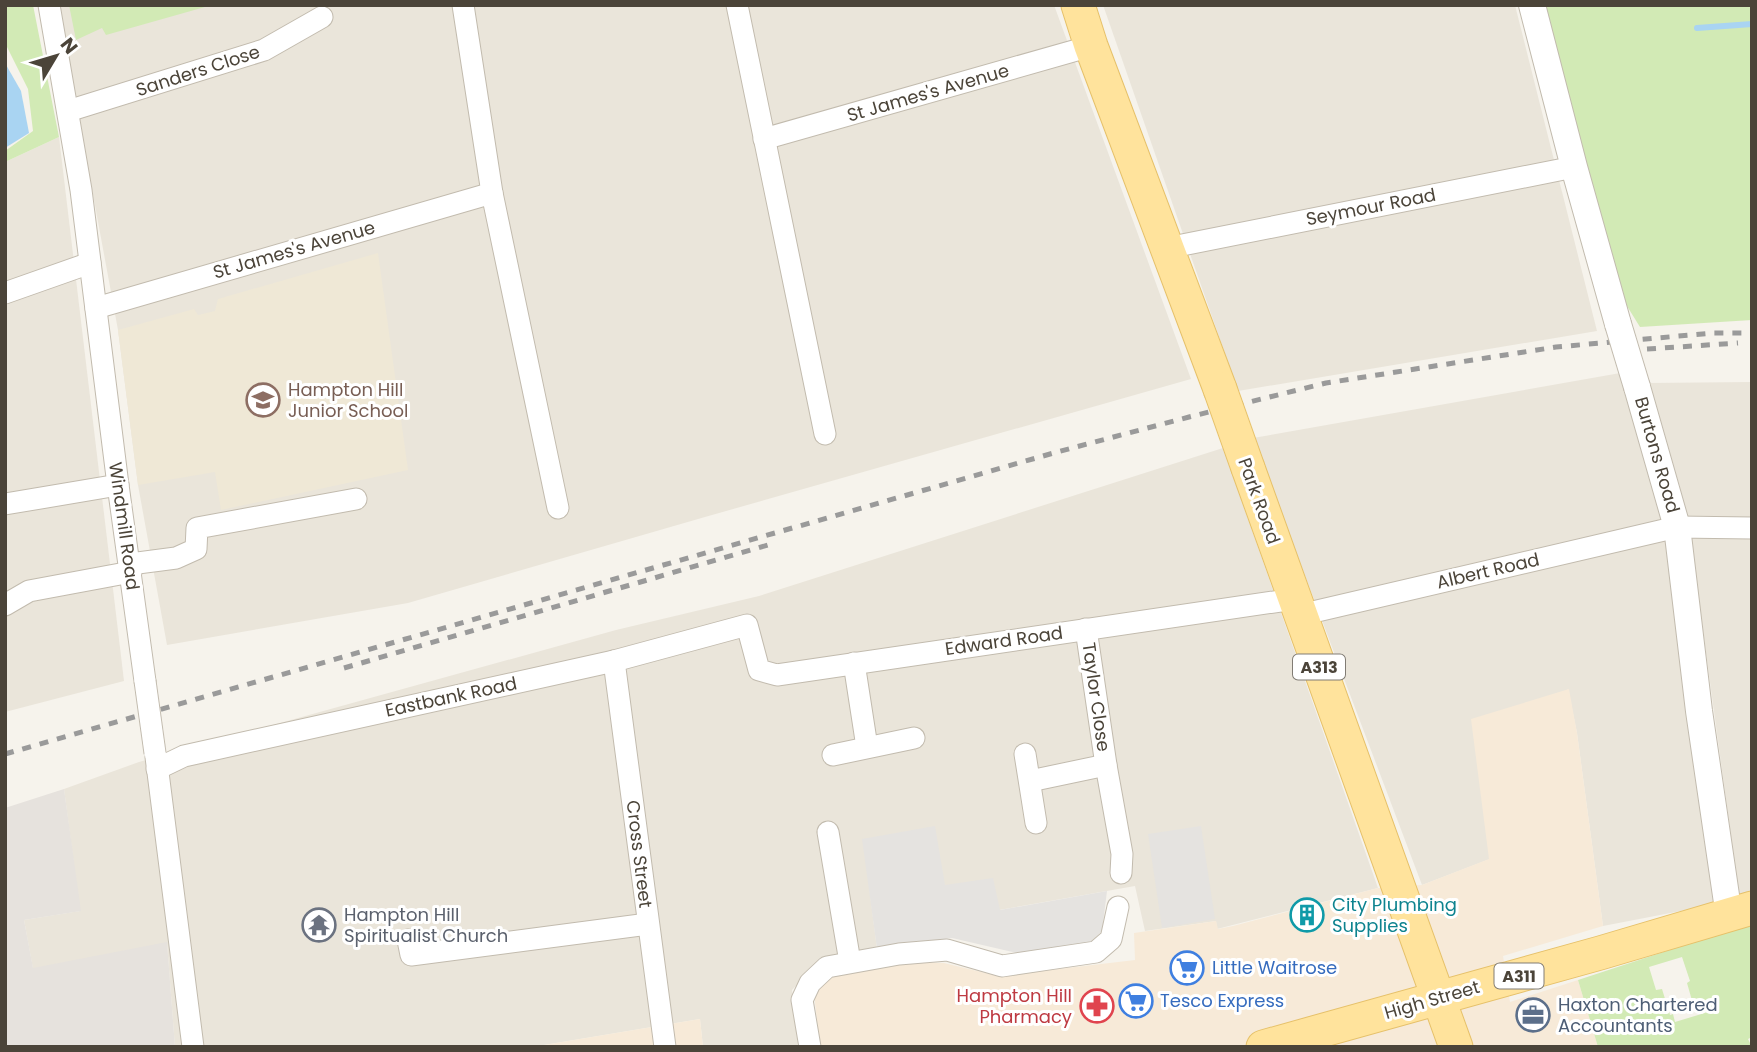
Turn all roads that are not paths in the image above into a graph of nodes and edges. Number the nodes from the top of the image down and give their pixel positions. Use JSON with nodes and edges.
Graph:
{"nodes":[{"id":1,"x":49,"y":5,"type":"edge"},
{"id":2,"x":463,"y":5,"type":"edge"},
{"id":3,"x":737,"y":5,"type":"edge"},
{"id":4,"x":1078,"y":5,"type":"edge"},
{"id":5,"x":1532,"y":5,"type":"edge"},
{"id":6,"x":322,"y":17,"type":"dead end"},
{"id":7,"x":1091,"y":46,"type":"junction"},
{"id":8,"x":68,"y":111,"type":"junction"},
{"id":9,"x":764,"y":139,"type":"junction"},
{"id":10,"x":1574,"y":167,"type":"junction"},
{"id":11,"x":492,"y":193,"type":"junction"},
{"id":12,"x":1167,"y":248,"type":"junction"},
{"id":13,"x":90,"y":263,"type":"junction"},
{"id":14,"x":5,"y":293,"type":"edge"},
{"id":15,"x":96,"y":308,"type":"junction"},
{"id":16,"x":825,"y":433,"type":"dead end"},
{"id":17,"x":118,"y":485,"type":"junction"},
{"id":18,"x":356,"y":499,"type":"dead end"},
{"id":19,"x":5,"y":504,"type":"edge"},
{"id":20,"x":558,"y":508,"type":"dead end"},
{"id":21,"x":1677,"y":527,"type":"junction"},
{"id":22,"x":1752,"y":528,"type":"edge"},
{"id":23,"x":130,"y":568,"type":"junction"},
{"id":24,"x":5,"y":605,"type":"edge"},
{"id":25,"x":1297,"y":607,"type":"junction"},
{"id":26,"x":747,"y":625,"type":"joint"},
{"id":27,"x":1086,"y":629,"type":"junction"},
{"id":28,"x":614,"y":661,"type":"junction"},
{"id":29,"x":854,"y":663,"type":"junction"},
{"id":30,"x":914,"y":738,"type":"dead end"},
{"id":31,"x":867,"y":747,"type":"junction"},
{"id":32,"x":1025,"y":754,"type":"dead end"},
{"id":33,"x":833,"y":755,"type":"dead end"},
{"id":34,"x":156,"y":761,"type":"junction"},
{"id":35,"x":1106,"y":765,"type":"junction"},
{"id":36,"x":1030,"y":781,"type":"junction"},
{"id":37,"x":1036,"y":823,"type":"dead end"},
{"id":38,"x":828,"y":832,"type":"dead end"},
{"id":39,"x":1121,"y":873,"type":"dead end"},
{"id":40,"x":1118,"y":907,"type":"dead end"},
{"id":41,"x":1740,"y":912,"type":"edge"},
{"id":42,"x":648,"y":924,"type":"junction"},
{"id":43,"x":408,"y":940,"type":"dead end"},
{"id":44,"x":850,"y":962,"type":"junction"},
{"id":45,"x":1438,"y":998,"type":"junction"},
{"id":46,"x":1298,"y":1042,"type":"edge"},
{"id":47,"x":193,"y":1047,"type":"edge"},
{"id":48,"x":665,"y":1047,"type":"edge"},
{"id":49,"x":810,"y":1047,"type":"edge"},
{"id":50,"x":1263,"y":1047,"type":"edge"},
{"id":51,"x":1456,"y":1047,"type":"edge"}],
"edges":[{"from":1,"to":8,"type":"street","name":"Windmill Road"},
{"from":2,"to":11,"type":"street"},
{"from":3,"to":9,"type":"street"},
{"from":4,"to":7,"type":"main road","name":"Park Road","number":"A313"},
{"from":5,"to":10,"type":"street","name":"Burtons Road"},
{"from":6,"to":8,"type":"street","name":"Sanders Close"},
{"from":7,"to":9,"type":"street","name":"St James's Avenue"},
{"from":7,"to":12,"type":"main road","name":"Park Road","number":"A313"},
{"from":8,"to":13,"type":"street","name":"Windmill Road"},
{"from":9,"to":16,"type":"street"},
{"from":10,"to":12,"type":"street","name":"Seymour Road"},
{"from":10,"to":21,"type":"street","name":"Burtons Road","bridge":true},
{"from":11,"to":15,"type":"street","name":"St James's Avenue"},
{"from":11,"to":20,"type":"street"},
{"from":12,"to":25,"type":"main road","name":"Park Road","number":"A313","bridge":true},
{"from":13,"to":14,"type":"street"},
{"from":13,"to":15,"type":"street","name":"Windmill Road"},
{"from":15,"to":17,"type":"street","name":"Windmill Road"},
{"from":17,"to":19,"type":"street"},
{"from":17,"to":23,"type":"street","name":"Windmill Road"},
{"from":18,"to":23,"type":"street"},
{"from":21,"to":22,"type":"street","name":"Albert Road"},
{"from":21,"to":25,"type":"street","name":"Albert Road"},
{"from":21,"to":41,"type":"street","name":"Burtons Road"},
{"from":23,"to":24,"type":"street"},
{"from":23,"to":34,"type":"street","name":"Windmill Road","bridge":true},
{"from":25,"to":27,"type":"street","name":"Edward Road"},
{"from":25,"to":45,"type":"main road","name":"Park Road","number":"A313"},
{"from":26,"to":28,"type":"street","name":"Eastbank Road"},
{"from":26,"to":29,"type":"street","name":"Edward Road"},
{"from":27,"to":29,"type":"street","name":"Edward Road"},
{"from":27,"to":35,"type":"street","name":"Taylor Close"},
{"from":28,"to":34,"type":"street","name":"Eastbank Road"},
{"from":28,"to":42,"type":"street","name":"Cross Street"},
{"from":29,"to":31,"type":"street"},
{"from":30,"to":31,"type":"street"},
{"from":31,"to":33,"type":"street"},
{"from":32,"to":36,"type":"street"},
{"from":34,"to":47,"type":"street","name":"Windmill Road"},
{"from":35,"to":36,"type":"street","name":"Taylor Close"},
{"from":35,"to":39,"type":"street","name":"Taylor Close"},
{"from":36,"to":37,"type":"street"},
{"from":38,"to":44,"type":"street"},
{"from":40,"to":44,"type":"street"},
{"from":41,"to":45,"type":"main road","name":"High Street","number":"A311"},
{"from":42,"to":43,"type":"street"},
{"from":42,"to":48,"type":"street","name":"Cross Street"},
{"from":44,"to":49,"type":"street"},
{"from":45,"to":46,"type":"main road","name":"High Street","number":"A311"},
{"from":45,"to":51,"type":"main road","number":"A313"},
{"from":46,"to":50,"type":"main road","number":"A311"}]}
